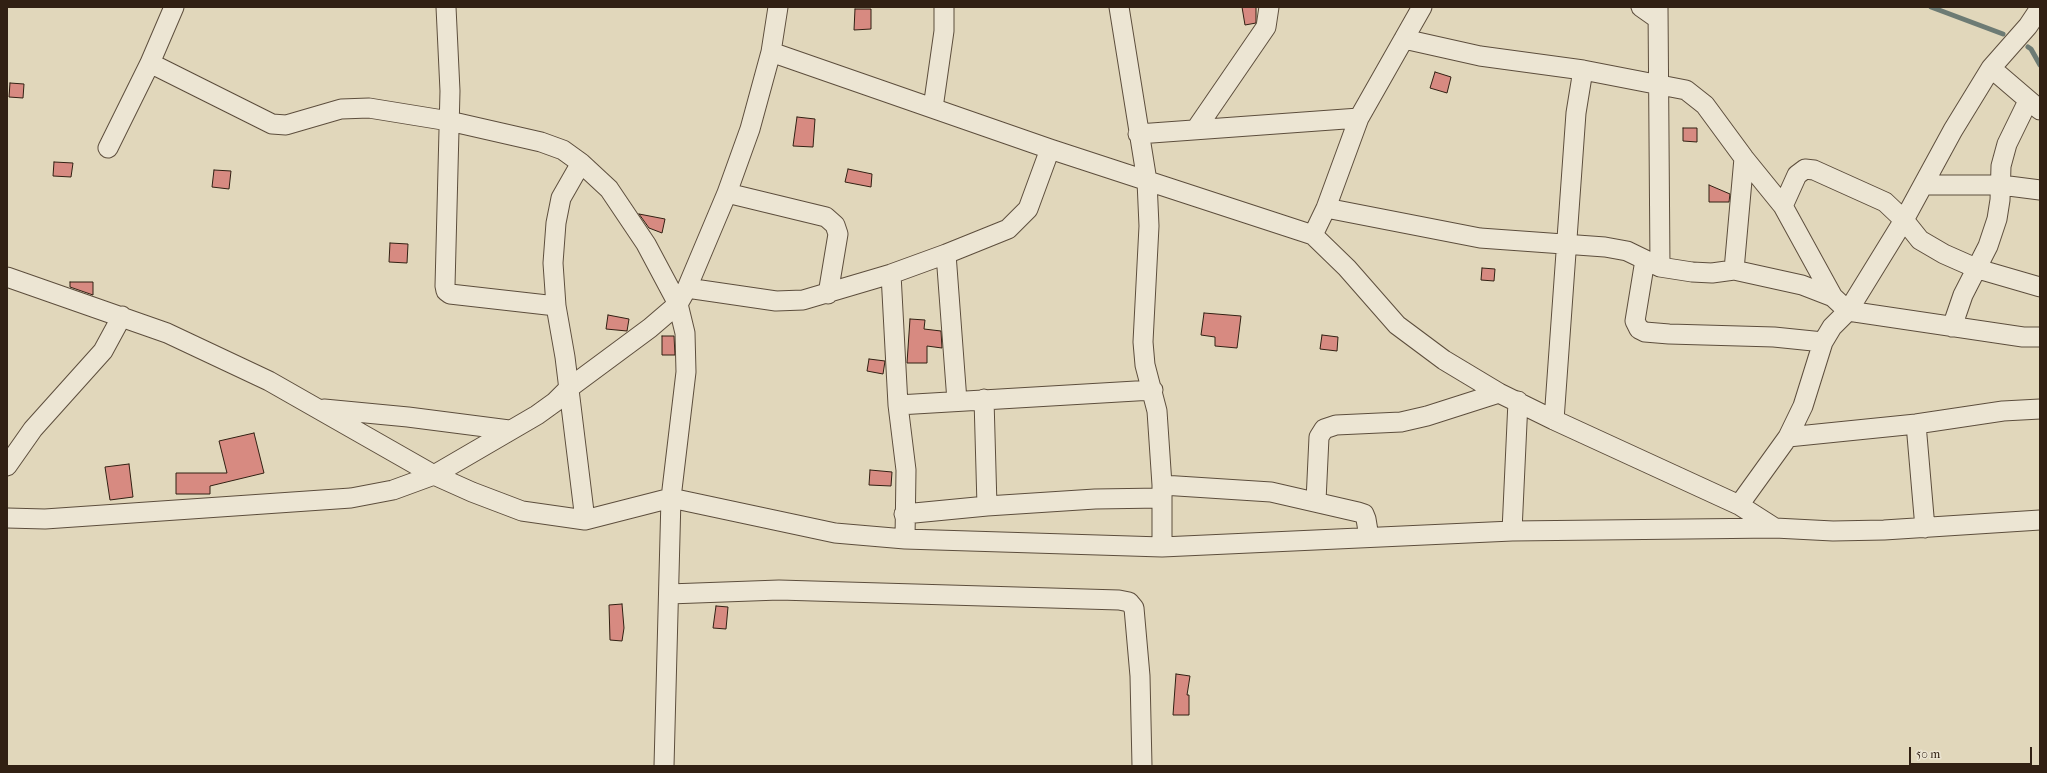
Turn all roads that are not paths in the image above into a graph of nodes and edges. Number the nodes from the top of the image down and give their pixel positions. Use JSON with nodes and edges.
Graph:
{"nodes":[{"id":1,"x":174,"y":7,"type":"edge"},
{"id":2,"x":446,"y":7,"type":"edge"},
{"id":3,"x":778,"y":7,"type":"edge"},
{"id":4,"x":944,"y":7,"type":"edge"},
{"id":5,"x":1119,"y":7,"type":"edge"},
{"id":6,"x":1269,"y":7,"type":"edge"},
{"id":7,"x":1422,"y":7,"type":"edge"},
{"id":8,"x":1641,"y":7,"type":"edge"},
{"id":9,"x":2040,"y":8,"type":"edge"},
{"id":10,"x":1658,"y":13,"type":"edge"},
{"id":11,"x":2034,"y":28,"type":"edge"},
{"id":12,"x":1404,"y":39,"type":"junction"},
{"id":13,"x":772,"y":52,"type":"junction"},
{"id":14,"x":150,"y":63,"type":"junction"},
{"id":15,"x":1991,"y":68,"type":"junction"},
{"id":16,"x":1582,"y":70,"type":"junction"},
{"id":17,"x":1659,"y":83,"type":"junction"},
{"id":18,"x":2034,"y":105,"type":"edge"},
{"id":19,"x":933,"y":108,"type":"junction"},
{"id":20,"x":1359,"y":118,"type":"junction"},
{"id":21,"x":449,"y":121,"type":"junction"},
{"id":22,"x":1196,"y":129,"type":"junction"},
{"id":23,"x":1138,"y":134,"type":"junction"},
{"id":24,"x":108,"y":148,"type":"dead end"},
{"id":25,"x":1050,"y":149,"type":"junction"},
{"id":26,"x":1744,"y":158,"type":"junction"},
{"id":27,"x":580,"y":163,"type":"junction"},
{"id":28,"x":1147,"y":181,"type":"junction"},
{"id":29,"x":1924,"y":185,"type":"junction"},
{"id":30,"x":2001,"y":185,"type":"junction"},
{"id":31,"x":2040,"y":190,"type":"edge"},
{"id":32,"x":727,"y":193,"type":"junction"},
{"id":33,"x":1784,"y":206,"type":"junction"},
{"id":34,"x":1326,"y":208,"type":"junction"},
{"id":35,"x":1904,"y":220,"type":"junction"},
{"id":36,"x":1312,"y":235,"type":"junction"},
{"id":37,"x":1566,"y":245,"type":"junction"},
{"id":38,"x":946,"y":254,"type":"junction"},
{"id":39,"x":1653,"y":263,"type":"junction"},
{"id":40,"x":1978,"y":269,"type":"junction"},
{"id":41,"x":1734,"y":270,"type":"junction"},
{"id":42,"x":891,"y":274,"type":"junction"},
{"id":43,"x":7,"y":278,"type":"edge"},
{"id":44,"x":2040,"y":287,"type":"edge"},
{"id":45,"x":828,"y":294,"type":"junction"},
{"id":46,"x":683,"y":296,"type":"junction"},
{"id":47,"x":1833,"y":297,"type":"junction"},
{"id":48,"x":556,"y":306,"type":"junction"},
{"id":49,"x":1848,"y":311,"type":"junction"},
{"id":50,"x":122,"y":316,"type":"junction"},
{"id":51,"x":1952,"y":327,"type":"junction"},
{"id":52,"x":2040,"y":337,"type":"edge"},
{"id":53,"x":1823,"y":342,"type":"junction"},
{"id":54,"x":569,"y":388,"type":"junction"},
{"id":55,"x":1153,"y":390,"type":"junction"},
{"id":56,"x":1500,"y":393,"type":"junction"},
{"id":57,"x":984,"y":399,"type":"junction"},
{"id":58,"x":957,"y":401,"type":"junction"},
{"id":59,"x":1518,"y":401,"type":"junction"},
{"id":60,"x":898,"y":405,"type":"junction"},
{"id":61,"x":316,"y":408,"type":"junction"},
{"id":62,"x":2040,"y":409,"type":"edge"},
{"id":63,"x":1554,"y":420,"type":"junction"},
{"id":64,"x":1916,"y":424,"type":"junction"},
{"id":65,"x":509,"y":430,"type":"junction"},
{"id":66,"x":1788,"y":437,"type":"junction"},
{"id":67,"x":7,"y":466,"type":"edge"},
{"id":68,"x":434,"y":475,"type":"junction"},
{"id":69,"x":1162,"y":492,"type":"junction"},
{"id":70,"x":671,"y":498,"type":"junction"},
{"id":71,"x":1316,"y":501,"type":"junction"},
{"id":72,"x":1739,"y":505,"type":"junction"},
{"id":73,"x":988,"y":506,"type":"junction"},
{"id":74,"x":904,"y":514,"type":"junction"},
{"id":75,"x":7,"y":518,"type":"edge"},
{"id":76,"x":584,"y":520,"type":"junction"},
{"id":77,"x":2040,"y":520,"type":"edge"},
{"id":78,"x":1774,"y":528,"type":"junction"},
{"id":79,"x":1926,"y":528,"type":"junction"},
{"id":80,"x":1512,"y":531,"type":"junction"},
{"id":81,"x":1369,"y":537,"type":"junction"},
{"id":82,"x":904,"y":538,"type":"junction"},
{"id":83,"x":1162,"y":547,"type":"junction"},
{"id":84,"x":669,"y":594,"type":"junction"},
{"id":85,"x":664,"y":766,"type":"edge"},
{"id":86,"x":1142,"y":766,"type":"edge"}],
"edges":[{"from":1,"to":14,"type":"street"},
{"from":2,"to":21,"type":"street"},
{"from":3,"to":13,"type":"street"},
{"from":4,"to":19,"type":"street"},
{"from":5,"to":23,"type":"street"},
{"from":6,"to":22,"type":"street"},
{"from":7,"to":12,"type":"street"},
{"from":8,"to":10,"type":"street"},
{"from":9,"to":11,"type":"street"},
{"from":10,"to":17,"type":"street"},
{"from":11,"to":15,"type":"street"},
{"from":12,"to":16,"type":"street"},
{"from":12,"to":20,"type":"street"},
{"from":13,"to":19,"type":"street"},
{"from":13,"to":32,"type":"street"},
{"from":14,"to":21,"type":"street"},
{"from":14,"to":24,"type":"street"},
{"from":15,"to":18,"type":"street"},
{"from":15,"to":29,"type":"street"},
{"from":16,"to":17,"type":"street"},
{"from":16,"to":37,"type":"street"},
{"from":17,"to":26,"type":"street"},
{"from":17,"to":39,"type":"street"},
{"from":18,"to":30,"type":"street"},
{"from":19,"to":25,"type":"street"},
{"from":20,"to":22,"type":"street"},
{"from":20,"to":34,"type":"street"},
{"from":21,"to":27,"type":"street"},
{"from":21,"to":48,"type":"street"},
{"from":22,"to":23,"type":"street"},
{"from":23,"to":28,"type":"street"},
{"from":25,"to":28,"type":"street"},
{"from":25,"to":38,"type":"street"},
{"from":26,"to":33,"type":"street"},
{"from":26,"to":41,"type":"street"},
{"from":27,"to":46,"type":"street"},
{"from":27,"to":48,"type":"street"},
{"from":28,"to":36,"type":"street"},
{"from":28,"to":55,"type":"street"},
{"from":29,"to":30,"type":"street"},
{"from":29,"to":35,"type":"street"},
{"from":30,"to":31,"type":"street"},
{"from":30,"to":40,"type":"street"},
{"from":32,"to":45,"type":"street"},
{"from":32,"to":46,"type":"street"},
{"from":33,"to":35,"type":"street"},
{"from":33,"to":47,"type":"street"},
{"from":34,"to":36,"type":"street"},
{"from":34,"to":37,"type":"street"},
{"from":35,"to":40,"type":"street"},
{"from":35,"to":49,"type":"street"},
{"from":36,"to":56,"type":"street"},
{"from":37,"to":39,"type":"street"},
{"from":37,"to":63,"type":"street"},
{"from":38,"to":42,"type":"street"},
{"from":38,"to":58,"type":"street"},
{"from":39,"to":41,"type":"street"},
{"from":39,"to":53,"type":"street"},
{"from":40,"to":44,"type":"street"},
{"from":40,"to":51,"type":"street"},
{"from":41,"to":47,"type":"street"},
{"from":42,"to":45,"type":"street"},
{"from":42,"to":60,"type":"street"},
{"from":43,"to":50,"type":"street"},
{"from":45,"to":46,"type":"street"},
{"from":46,"to":54,"type":"street"},
{"from":46,"to":70,"type":"street"},
{"from":47,"to":49,"type":"street"},
{"from":48,"to":54,"type":"street"},
{"from":49,"to":51,"type":"street"},
{"from":49,"to":53,"type":"street"},
{"from":50,"to":61,"type":"street"},
{"from":50,"to":67,"type":"street"},
{"from":51,"to":52,"type":"street"},
{"from":53,"to":66,"type":"street"},
{"from":54,"to":65,"type":"street"},
{"from":54,"to":76,"type":"street"},
{"from":55,"to":57,"type":"street"},
{"from":55,"to":69,"type":"street"},
{"from":56,"to":59,"type":"street"},
{"from":56,"to":71,"type":"street"},
{"from":57,"to":58,"type":"street"},
{"from":57,"to":73,"type":"street"},
{"from":58,"to":60,"type":"street"},
{"from":59,"to":63,"type":"street"},
{"from":59,"to":80,"type":"street"},
{"from":60,"to":74,"type":"street"},
{"from":61,"to":65,"type":"street"},
{"from":61,"to":68,"type":"street"},
{"from":62,"to":64,"type":"street"},
{"from":63,"to":72,"type":"street"},
{"from":64,"to":66,"type":"street"},
{"from":64,"to":79,"type":"street"},
{"from":65,"to":68,"type":"street"},
{"from":66,"to":72,"type":"street"},
{"from":68,"to":75,"type":"street"},
{"from":68,"to":76,"type":"street"},
{"from":69,"to":71,"type":"street"},
{"from":69,"to":73,"type":"street"},
{"from":69,"to":83,"type":"street"},
{"from":70,"to":76,"type":"street"},
{"from":70,"to":82,"type":"street"},
{"from":70,"to":84,"type":"street"},
{"from":71,"to":81,"type":"street"},
{"from":72,"to":78,"type":"street"},
{"from":73,"to":74,"type":"street"},
{"from":74,"to":82,"type":"street"},
{"from":77,"to":79,"type":"street"},
{"from":78,"to":79,"type":"street"},
{"from":78,"to":80,"type":"street"},
{"from":80,"to":81,"type":"street"},
{"from":81,"to":83,"type":"street"},
{"from":82,"to":83,"type":"street"},
{"from":84,"to":85,"type":"street"},
{"from":84,"to":86,"type":"street"}]}
